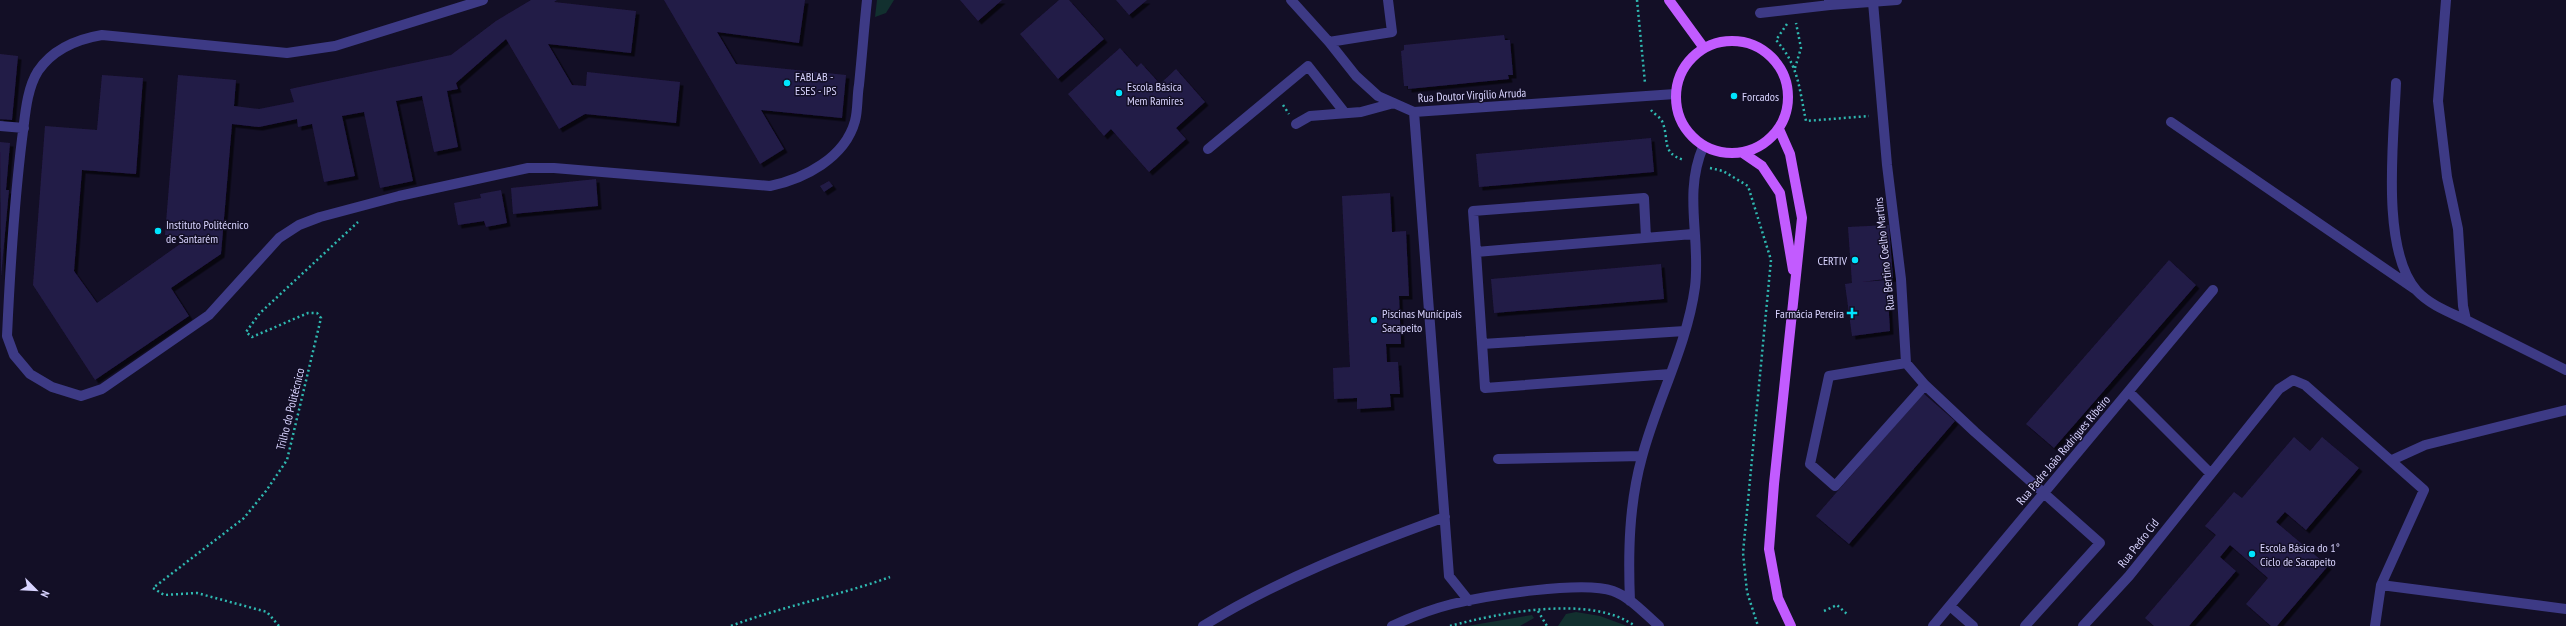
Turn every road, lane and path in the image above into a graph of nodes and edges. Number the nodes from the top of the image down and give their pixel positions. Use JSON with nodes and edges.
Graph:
{"nodes":[{"id":1,"x":483,"y":0,"type":"edge"},
{"id":2,"x":867,"y":0,"type":"edge"},
{"id":3,"x":1291,"y":0,"type":"edge"},
{"id":4,"x":1388,"y":0,"type":"edge"},
{"id":5,"x":1669,"y":0,"type":"edge"},
{"id":6,"x":1897,"y":0,"type":"edge"},
{"id":7,"x":2446,"y":0,"type":"edge"},
{"id":8,"x":1873,"y":2,"type":"junction"},
{"id":9,"x":1829,"y":3,"type":"edge"},
{"id":10,"x":1794,"y":9,"type":"junction"},
{"id":11,"x":1760,"y":13,"type":"dead end"},
{"id":12,"x":1776,"y":40,"type":"dead end"},
{"id":13,"x":1330,"y":42,"type":"junction"},
{"id":14,"x":1704,"y":48,"type":"junction"},
{"id":15,"x":1795,"y":69,"type":"junction"},
{"id":16,"x":2396,"y":83,"type":"dead end"},
{"id":17,"x":1675,"y":94,"type":"junction"},
{"id":18,"x":1274,"y":95,"type":"junction"},
{"id":19,"x":1394,"y":103,"type":"junction"},
{"id":20,"x":1414,"y":112,"type":"junction"},
{"id":21,"x":1345,"y":113,"type":"junction"},
{"id":22,"x":1882,"y":115,"type":"junction"},
{"id":23,"x":2171,"y":122,"type":"dead end"},
{"id":24,"x":1296,"y":124,"type":"joint"},
{"id":25,"x":0,"y":126,"type":"edge"},
{"id":26,"x":24,"y":128,"type":"junction"},
{"id":27,"x":1779,"y":129,"type":"junction"},
{"id":28,"x":1703,"y":147,"type":"junction"},
{"id":29,"x":1208,"y":149,"type":"dead end"},
{"id":30,"x":1743,"y":153,"type":"junction"},
{"id":31,"x":1696,"y":164,"type":"junction"},
{"id":32,"x":364,"y":217,"type":"dead end"},
{"id":33,"x":1693,"y":234,"type":"junction"},
{"id":34,"x":1646,"y":238,"type":"junction"},
{"id":35,"x":1476,"y":252,"type":"junction"},
{"id":36,"x":1794,"y":278,"type":"junction"},
{"id":37,"x":2213,"y":290,"type":"dead end"},
{"id":38,"x":2416,"y":290,"type":"junction"},
{"id":39,"x":2466,"y":320,"type":"junction"},
{"id":40,"x":1685,"y":331,"type":"junction"},
{"id":41,"x":1482,"y":344,"type":"junction"},
{"id":42,"x":1906,"y":363,"type":"junction"},
{"id":43,"x":2566,"y":370,"type":"edge"},
{"id":44,"x":1670,"y":374,"type":"junction"},
{"id":45,"x":1925,"y":385,"type":"junction"},
{"id":46,"x":2129,"y":392,"type":"junction"},
{"id":47,"x":2566,"y":410,"type":"edge"},
{"id":48,"x":1642,"y":456,"type":"junction"},
{"id":49,"x":1498,"y":459,"type":"dead end"},
{"id":50,"x":2392,"y":460,"type":"junction"},
{"id":51,"x":2210,"y":473,"type":"junction"},
{"id":52,"x":2044,"y":492,"type":"junction"},
{"id":53,"x":1445,"y":516,"type":"junction"},
{"id":54,"x":890,"y":576,"type":"dead end"},
{"id":55,"x":2381,"y":586,"type":"junction"},
{"id":56,"x":1469,"y":601,"type":"junction"},
{"id":57,"x":1630,"y":601,"type":"junction"},
{"id":58,"x":1950,"y":606,"type":"junction"},
{"id":59,"x":2566,"y":609,"type":"edge"},
{"id":60,"x":1538,"y":611,"type":"junction"},
{"id":61,"x":1824,"y":611,"type":"dead end"},
{"id":62,"x":1848,"y":615,"type":"dead end"},
{"id":63,"x":279,"y":626,"type":"edge"},
{"id":64,"x":731,"y":626,"type":"edge"},
{"id":65,"x":1202,"y":626,"type":"edge"},
{"id":66,"x":1392,"y":626,"type":"edge"},
{"id":67,"x":1450,"y":626,"type":"edge"},
{"id":68,"x":1546,"y":626,"type":"edge"},
{"id":69,"x":1635,"y":626,"type":"edge"},
{"id":70,"x":1659,"y":626,"type":"edge"},
{"id":71,"x":1758,"y":626,"type":"edge"},
{"id":72,"x":1791,"y":626,"type":"edge"},
{"id":73,"x":1933,"y":626,"type":"edge"},
{"id":74,"x":1973,"y":626,"type":"edge"},
{"id":75,"x":2025,"y":626,"type":"edge"},
{"id":76,"x":2083,"y":626,"type":"edge"},
{"id":77,"x":2375,"y":626,"type":"edge"}],
"edges":[{"from":1,"to":26,"type":"street"},
{"from":2,"to":26,"type":"street"},
{"from":3,"to":13,"type":"street","name":"Rua Doutor Virgílio Arruda"},
{"from":4,"to":13,"type":"street"},
{"from":5,"to":14,"type":"main road"},
{"from":6,"to":8,"type":"street"},
{"from":7,"to":39,"type":"street"},
{"from":8,"to":9,"type":"street"},
{"from":8,"to":22,"type":"street","name":"Rua Bertino Coelho Martins"},
{"from":9,"to":10,"type":"street"},
{"from":10,"to":11,"type":"street"},
{"from":10,"to":15,"type":"path"},
{"from":12,"to":15,"type":"path"},
{"from":13,"to":19,"type":"street","name":"Rua Doutor Virgílio Arruda"},
{"from":14,"to":17,"type":"main road"},
{"from":14,"to":27,"type":"main road"},
{"from":15,"to":22,"type":"path"},
{"from":16,"to":38,"type":"street"},
{"from":17,"to":20,"type":"street","name":"Rua Doutor Virgílio Arruda"},
{"from":17,"to":28,"type":"main road"},
{"from":18,"to":21,"type":"street"},
{"from":18,"to":24,"type":"path"},
{"from":18,"to":29,"type":"street"},
{"from":19,"to":20,"type":"street","name":"Rua Doutor Virgílio Arruda"},
{"from":19,"to":21,"type":"street"},
{"from":20,"to":53,"type":"street"},
{"from":21,"to":24,"type":"street"},
{"from":22,"to":42,"type":"street","name":"Rua Bertino Coelho Martins"},
{"from":23,"to":38,"type":"street"},
{"from":25,"to":26,"type":"street"},
{"from":27,"to":30,"type":"main road"},
{"from":27,"to":36,"type":"main road"},
{"from":28,"to":30,"type":"main road"},
{"from":28,"to":31,"type":"street"},
{"from":30,"to":36,"type":"main road"},
{"from":31,"to":33,"type":"street"},
{"from":31,"to":71,"type":"path"},
{"from":32,"to":63,"type":"path","name":"Trilho do Politécnico"},
{"from":33,"to":34,"type":"street"},
{"from":33,"to":40,"type":"street"},
{"from":34,"to":35,"type":"street"},
{"from":34,"to":35,"type":"street"},
{"from":35,"to":41,"type":"street"},
{"from":36,"to":72,"type":"main road"},
{"from":37,"to":46,"type":"street","name":"Rua Padre João Rodrigues Ribeiro"},
{"from":38,"to":39,"type":"street"},
{"from":39,"to":43,"type":"street"},
{"from":40,"to":41,"type":"street"},
{"from":40,"to":44,"type":"street"},
{"from":41,"to":44,"type":"street"},
{"from":42,"to":45,"type":"street"},
{"from":42,"to":45,"type":"street"},
{"from":44,"to":48,"type":"street"},
{"from":45,"to":52,"type":"street"},
{"from":46,"to":51,"type":"street"},
{"from":46,"to":52,"type":"street","name":"Rua Padre João Rodrigues Ribeiro"},
{"from":47,"to":50,"type":"street"},
{"from":48,"to":49,"type":"street"},
{"from":48,"to":57,"type":"street"},
{"from":50,"to":51,"type":"street","name":"Rua Pedro Cid"},
{"from":50,"to":55,"type":"street"},
{"from":51,"to":76,"type":"street","name":"Rua Pedro Cid"},
{"from":52,"to":58,"type":"street","name":"Rua Padre João Rodrigues Ribeiro"},
{"from":52,"to":75,"type":"street"},
{"from":53,"to":56,"type":"street"},
{"from":53,"to":65,"type":"street"},
{"from":54,"to":64,"type":"path"},
{"from":55,"to":59,"type":"street"},
{"from":55,"to":77,"type":"street"},
{"from":56,"to":57,"type":"street"},
{"from":56,"to":66,"type":"street"},
{"from":57,"to":70,"type":"street"},
{"from":58,"to":73,"type":"street","name":"Rua Padre João Rodrigues Ribeiro"},
{"from":58,"to":74,"type":"street"},
{"from":60,"to":67,"type":"path"},
{"from":60,"to":68,"type":"path"},
{"from":60,"to":69,"type":"path"},
{"from":61,"to":62,"type":"path"}]}
